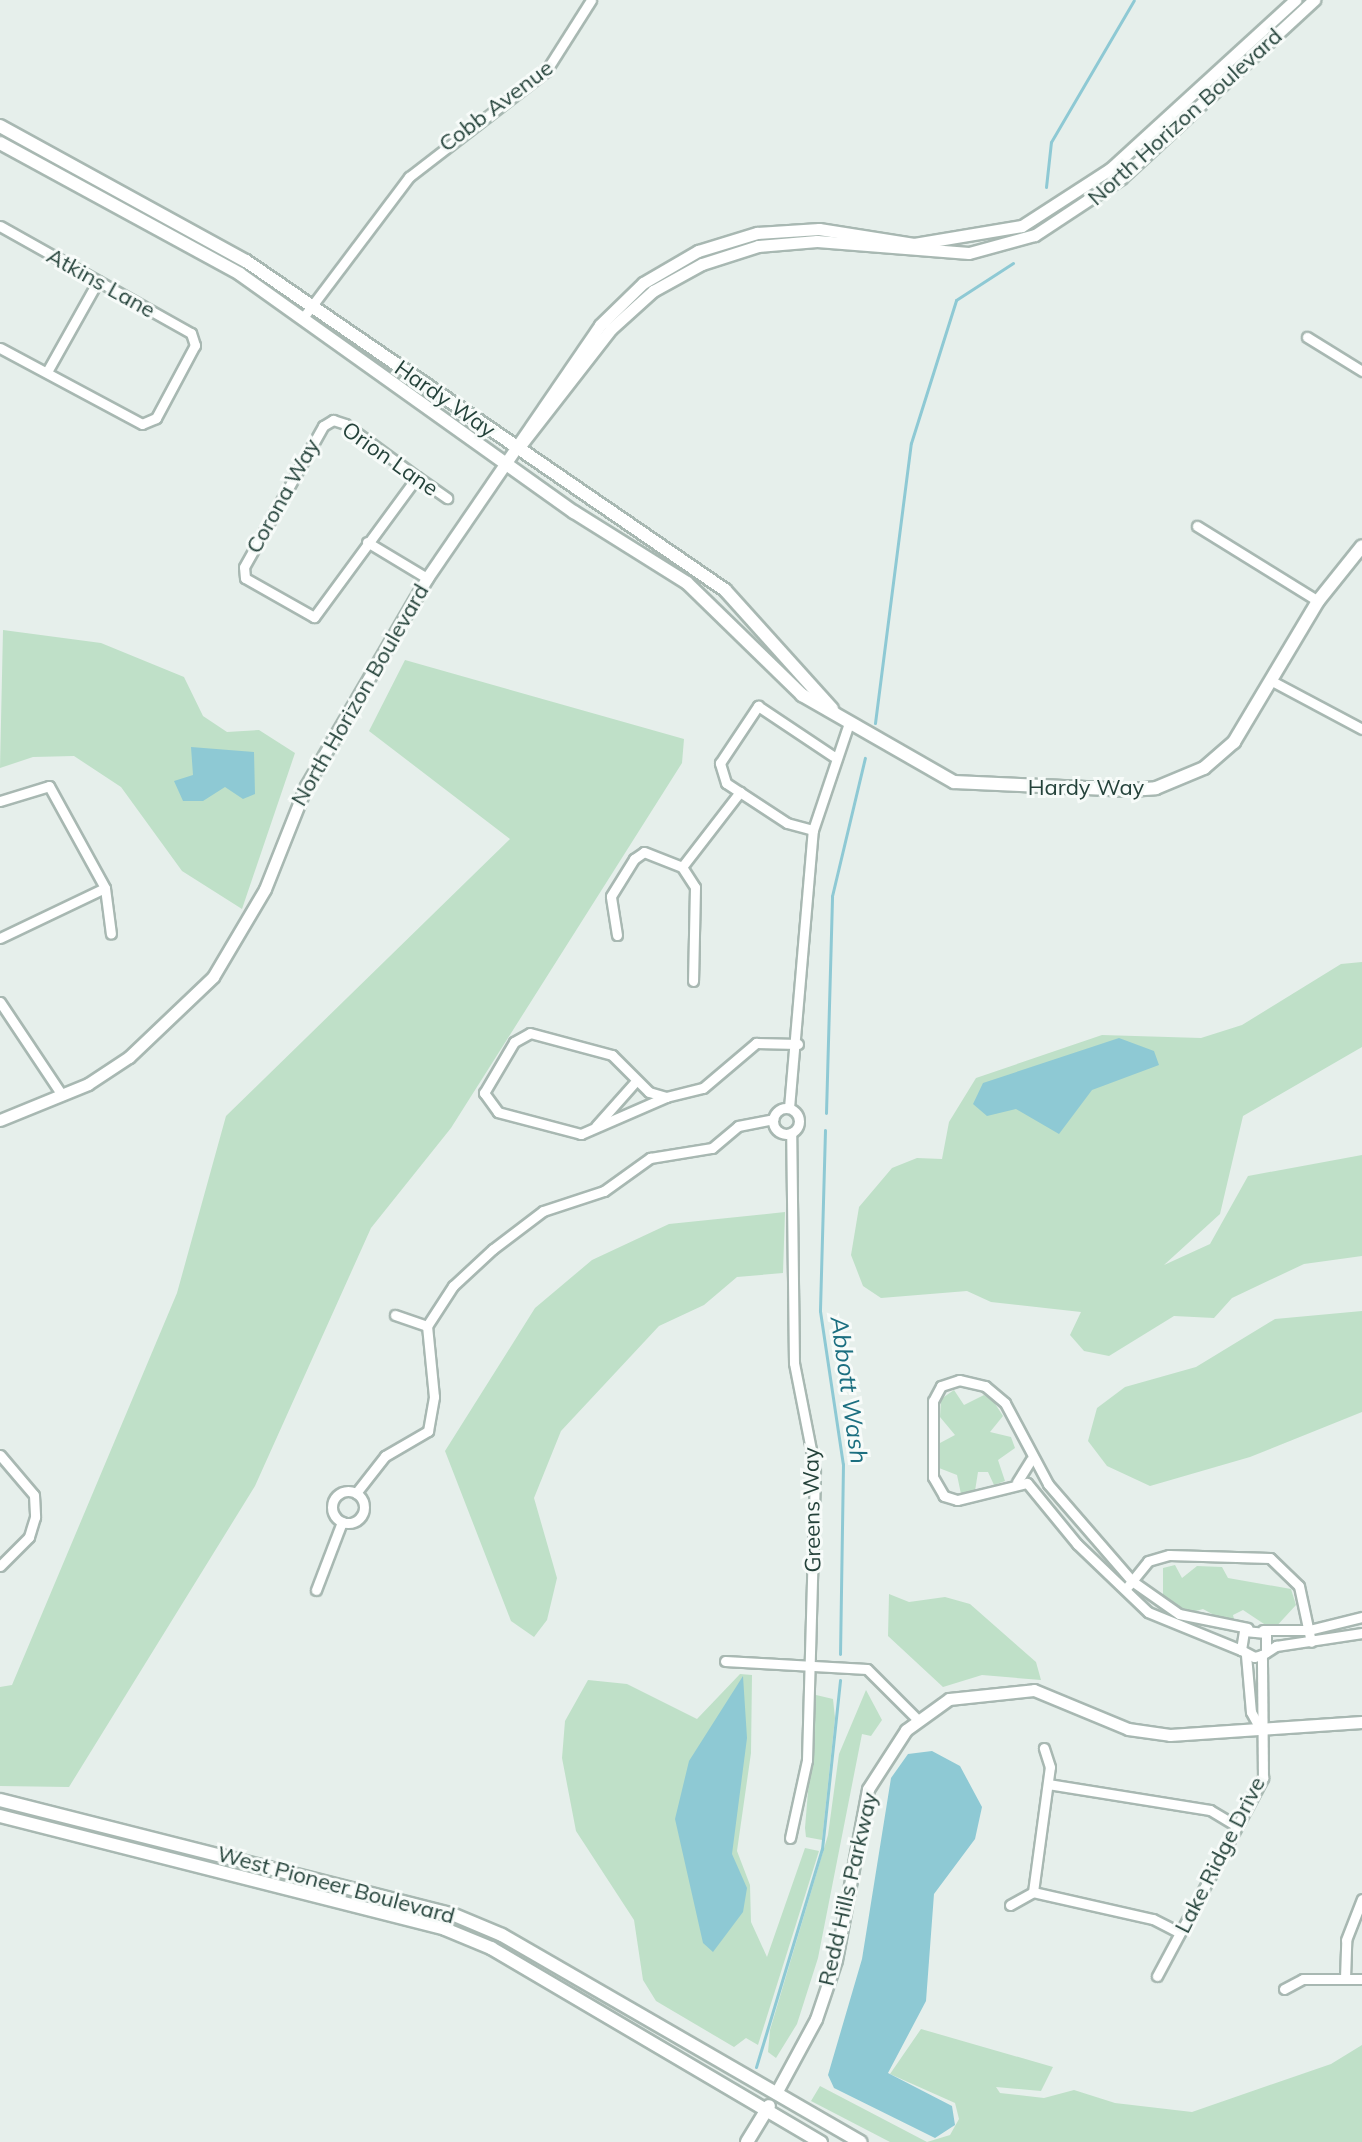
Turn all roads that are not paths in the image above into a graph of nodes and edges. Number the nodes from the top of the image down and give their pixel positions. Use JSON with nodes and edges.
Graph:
{"nodes":[{"id":1,"x":591,"y":0,"type":"edge"},
{"id":2,"x":1295,"y":0,"type":"edge"},
{"id":3,"x":1314,"y":0,"type":"edge"},
{"id":4,"x":0,"y":126,"type":"edge"},
{"id":5,"x":0,"y":143,"type":"edge"},
{"id":6,"x":0,"y":226,"type":"edge"},
{"id":7,"x":98,"y":281,"type":"junction"},
{"id":8,"x":312,"y":305,"type":"junction"},
{"id":9,"x":302,"y":319,"type":"junction"},
{"id":10,"x":1307,"y":337,"type":"dead end"},
{"id":11,"x":0,"y":348,"type":"edge"},
{"id":12,"x":48,"y":370,"type":"junction"},
{"id":13,"x":1362,"y":371,"type":"edge"},
{"id":14,"x":333,"y":420,"type":"joint"},
{"id":15,"x":516,"y":450,"type":"junction"},
{"id":16,"x":507,"y":463,"type":"junction"},
{"id":17,"x":417,"y":477,"type":"junction"},
{"id":18,"x":447,"y":498,"type":"dead end"},
{"id":19,"x":1197,"y":526,"type":"dead end"},
{"id":20,"x":367,"y":542,"type":"junction"},
{"id":21,"x":1362,"y":546,"type":"edge"},
{"id":22,"x":427,"y":578,"type":"junction"},
{"id":23,"x":1318,"y":601,"type":"junction"},
{"id":24,"x":1270,"y":680,"type":"junction"},
{"id":25,"x":848,"y":726,"type":"junction"},
{"id":26,"x":1362,"y":729,"type":"edge"},
{"id":27,"x":833,"y":756,"type":"junction"},
{"id":28,"x":740,"y":792,"type":"junction"},
{"id":29,"x":0,"y":801,"type":"edge"},
{"id":30,"x":813,"y":830,"type":"junction"},
{"id":31,"x":682,"y":867,"type":"junction"},
{"id":32,"x":105,"y":888,"type":"junction"},
{"id":33,"x":111,"y":934,"type":"dead end"},
{"id":34,"x":617,"y":935,"type":"dead end"},
{"id":35,"x":0,"y":938,"type":"edge"},
{"id":36,"x":693,"y":981,"type":"dead end"},
{"id":37,"x":0,"y":1002,"type":"edge"},
{"id":38,"x":798,"y":1044,"type":"junction"},
{"id":39,"x":636,"y":1081,"type":"junction"},
{"id":40,"x":62,"y":1095,"type":"junction"},
{"id":41,"x":666,"y":1097,"type":"junction"},
{"id":42,"x":789,"y":1108,"type":"junction"},
{"id":43,"x":773,"y":1119,"type":"junction"},
{"id":44,"x":0,"y":1120,"type":"edge"},
{"id":45,"x":590,"y":1132,"type":"junction"},
{"id":46,"x":791,"y":1133,"type":"junction"},
{"id":47,"x":395,"y":1315,"type":"dead end"},
{"id":48,"x":427,"y":1326,"type":"junction"},
{"id":49,"x":0,"y":1455,"type":"edge"},
{"id":50,"x":1031,"y":1460,"type":"junction"},
{"id":51,"x":1017,"y":1482,"type":"junction"},
{"id":52,"x":356,"y":1493,"type":"junction"},
{"id":53,"x":342,"y":1522,"type":"junction"},
{"id":54,"x":0,"y":1566,"type":"edge"},
{"id":55,"x":1132,"y":1581,"type":"junction"},
{"id":56,"x":316,"y":1590,"type":"dead end"},
{"id":57,"x":1124,"y":1591,"type":"junction"},
{"id":58,"x":1362,"y":1617,"type":"edge"},
{"id":59,"x":1248,"y":1628,"type":"junction"},
{"id":60,"x":1262,"y":1630,"type":"junction"},
{"id":61,"x":1309,"y":1630,"type":"junction"},
{"id":62,"x":1362,"y":1633,"type":"edge"},
{"id":63,"x":1311,"y":1642,"type":"junction"},
{"id":64,"x":1243,"y":1652,"type":"junction"},
{"id":65,"x":1264,"y":1654,"type":"junction"},
{"id":66,"x":725,"y":1661,"type":"dead end"},
{"id":67,"x":811,"y":1666,"type":"junction"},
{"id":68,"x":918,"y":1720,"type":"junction"},
{"id":69,"x":1362,"y":1722,"type":"edge"},
{"id":70,"x":1260,"y":1728,"type":"junction"},
{"id":71,"x":1044,"y":1748,"type":"dead end"},
{"id":72,"x":1048,"y":1784,"type":"junction"},
{"id":73,"x":0,"y":1800,"type":"edge"},
{"id":74,"x":0,"y":1816,"type":"edge"},
{"id":75,"x":1235,"y":1825,"type":"junction"},
{"id":76,"x":790,"y":1838,"type":"dead end"},
{"id":77,"x":1033,"y":1892,"type":"junction"},
{"id":78,"x":1362,"y":1899,"type":"edge"},
{"id":79,"x":1010,"y":1905,"type":"dead end"},
{"id":80,"x":1180,"y":1933,"type":"junction"},
{"id":81,"x":1157,"y":1976,"type":"dead end"},
{"id":82,"x":1345,"y":1978,"type":"junction"},
{"id":83,"x":1362,"y":1979,"type":"edge"},
{"id":84,"x":1284,"y":1989,"type":"dead end"},
{"id":85,"x":776,"y":2093,"type":"junction"},
{"id":86,"x":767,"y":2110,"type":"junction"},
{"id":87,"x":747,"y":2142,"type":"edge"},
{"id":88,"x":821,"y":2142,"type":"edge"},
{"id":89,"x":860,"y":2142,"type":"edge"}],
"edges":[{"from":1,"to":8,"type":"street","name":"Cobb Avenue"},
{"from":2,"to":15,"type":"street","name":"North Horizon Boulevard"},
{"from":3,"to":15,"type":"street","name":"North Horizon Boulevard"},
{"from":4,"to":8,"type":"main road","name":"Hardy Way"},
{"from":5,"to":9,"type":"main road","name":"Hardy Way"},
{"from":6,"to":7,"type":"street","name":"Atkins Lane"},
{"from":7,"to":12,"type":"street"},
{"from":7,"to":12,"type":"street","name":"Atkins Lane"},
{"from":8,"to":9,"type":"street","name":"Cobb Avenue"},
{"from":8,"to":15,"type":"main road","name":"Hardy Way"},
{"from":9,"to":16,"type":"main road","name":"Hardy Way"},
{"from":10,"to":13,"type":"street"},
{"from":11,"to":12,"type":"street"},
{"from":14,"to":17,"type":"street","name":"Orion Lane"},
{"from":14,"to":20,"type":"street","name":"Corona Way"},
{"from":15,"to":16,"type":"street","name":"North Horizon Boulevard"},
{"from":15,"to":25,"type":"main road","name":"Hardy Way"},
{"from":16,"to":22,"type":"street","name":"North Horizon Boulevard"},
{"from":16,"to":25,"type":"main road","name":"Hardy Way"},
{"from":17,"to":18,"type":"street","name":"Orion Lane"},
{"from":17,"to":20,"type":"street"},
{"from":19,"to":23,"type":"street"},
{"from":20,"to":22,"type":"street"},
{"from":21,"to":23,"type":"main road","name":"Hardy Way"},
{"from":22,"to":40,"type":"street","name":"North Horizon Boulevard"},
{"from":23,"to":24,"type":"main road","name":"Hardy Way"},
{"from":24,"to":25,"type":"main road","name":"Hardy Way"},
{"from":24,"to":26,"type":"street"},
{"from":25,"to":27,"type":"street"},
{"from":27,"to":28,"type":"street"},
{"from":27,"to":30,"type":"street"},
{"from":28,"to":30,"type":"street"},
{"from":28,"to":31,"type":"street"},
{"from":29,"to":32,"type":"street"},
{"from":30,"to":38,"type":"street"},
{"from":31,"to":34,"type":"street"},
{"from":31,"to":36,"type":"street"},
{"from":32,"to":33,"type":"street"},
{"from":32,"to":35,"type":"street"},
{"from":37,"to":40,"type":"street"},
{"from":38,"to":41,"type":"street"},
{"from":38,"to":42,"type":"street"},
{"from":39,"to":41,"type":"street"},
{"from":39,"to":45,"type":"street"},
{"from":39,"to":45,"type":"street"},
{"from":40,"to":44,"type":"street","name":"North Horizon Boulevard"},
{"from":41,"to":45,"type":"street"},
{"from":42,"to":43,"type":"street"},
{"from":42,"to":46,"type":"street","name":"Greens Way"},
{"from":43,"to":46,"type":"street"},
{"from":43,"to":48,"type":"street"},
{"from":46,"to":67,"type":"street","name":"Greens Way"},
{"from":47,"to":48,"type":"street"},
{"from":48,"to":52,"type":"street"},
{"from":49,"to":54,"type":"street"},
{"from":50,"to":51,"type":"street"},
{"from":50,"to":51,"type":"street"},
{"from":50,"to":55,"type":"street"},
{"from":51,"to":57,"type":"street"},
{"from":52,"to":53,"type":"street"},
{"from":52,"to":53,"type":"street"},
{"from":53,"to":56,"type":"street"},
{"from":55,"to":57,"type":"street"},
{"from":55,"to":59,"type":"street"},
{"from":55,"to":61,"type":"street"},
{"from":57,"to":64,"type":"street"},
{"from":58,"to":61,"type":"street"},
{"from":59,"to":60,"type":"street"},
{"from":59,"to":64,"type":"street"},
{"from":60,"to":61,"type":"street"},
{"from":60,"to":65,"type":"street"},
{"from":61,"to":63,"type":"street"},
{"from":62,"to":63,"type":"street"},
{"from":63,"to":65,"type":"street"},
{"from":64,"to":65,"type":"street"},
{"from":64,"to":70,"type":"street"},
{"from":65,"to":70,"type":"street"},
{"from":66,"to":67,"type":"street"},
{"from":67,"to":68,"type":"street"},
{"from":67,"to":76,"type":"street","name":"Greens Way"},
{"from":68,"to":70,"type":"street","name":"Redd Hills Parkway"},
{"from":68,"to":85,"type":"street","name":"Redd Hills Parkway"},
{"from":69,"to":70,"type":"street","name":"Redd Hills Parkway"},
{"from":70,"to":75,"type":"street","name":"Lake Ridge Drive"},
{"from":71,"to":72,"type":"street"},
{"from":72,"to":75,"type":"street"},
{"from":72,"to":77,"type":"street"},
{"from":73,"to":85,"type":"main road","name":"West Pioneer Boulevard"},
{"from":74,"to":86,"type":"main road","name":"West Pioneer Boulevard"},
{"from":75,"to":80,"type":"street","name":"Lake Ridge Drive"},
{"from":77,"to":79,"type":"street"},
{"from":77,"to":80,"type":"street"},
{"from":78,"to":82,"type":"street"},
{"from":80,"to":81,"type":"street","name":"Lake Ridge Drive"},
{"from":82,"to":83,"type":"street"},
{"from":82,"to":84,"type":"street"},
{"from":85,"to":86,"type":"main road"},
{"from":85,"to":89,"type":"main road","name":"West Pioneer Boulevard"},
{"from":86,"to":87,"type":"main road"},
{"from":86,"to":88,"type":"main road","name":"West Pioneer Boulevard"}]}
